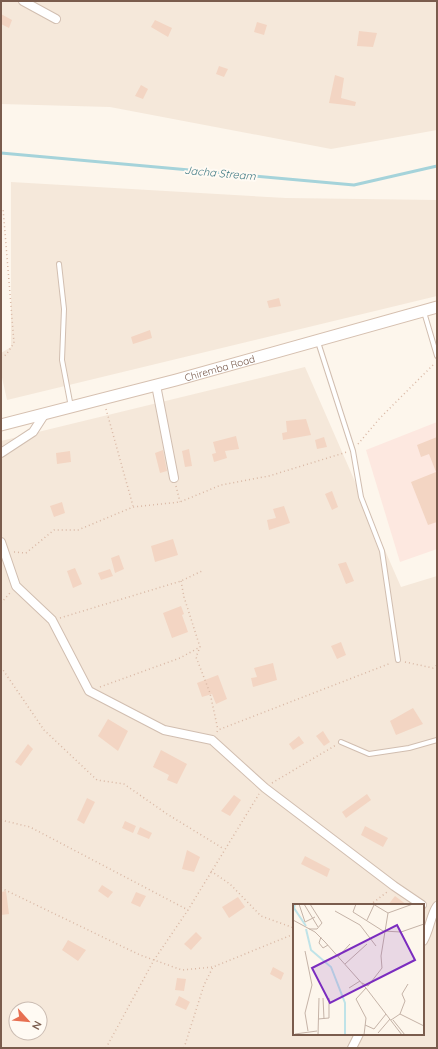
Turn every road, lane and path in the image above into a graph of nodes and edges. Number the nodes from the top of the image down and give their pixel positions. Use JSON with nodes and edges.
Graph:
{"nodes":[{"id":1,"x":23,"y":1,"type":"edge"},
{"id":2,"x":56,"y":19,"type":"dead end"},
{"id":3,"x":3,"y":208,"type":"dead end"},
{"id":4,"x":59,"y":264,"type":"dead end"},
{"id":5,"x":437,"y":307,"type":"edge"},
{"id":6,"x":424,"y":310,"type":"junction"},
{"id":7,"x":318,"y":342,"type":"junction"},
{"id":8,"x":1,"y":356,"type":"edge"},
{"id":9,"x":437,"y":356,"type":"edge"},
{"id":10,"x":437,"y":361,"type":"edge"},
{"id":11,"x":156,"y":385,"type":"junction"},
{"id":12,"x":103,"y":400,"type":"junction"},
{"id":13,"x":71,"y":408,"type":"junction"},
{"id":14,"x":44,"y":415,"type":"junction"},
{"id":15,"x":1,"y":425,"type":"edge"},
{"id":16,"x":353,"y":450,"type":"junction"},
{"id":17,"x":1,"y":453,"type":"edge"},
{"id":18,"x":174,"y":478,"type":"joint"},
{"id":19,"x":180,"y":502,"type":"junction"},
{"id":20,"x":133,"y":507,"type":"junction"},
{"id":21,"x":1,"y":542,"type":"edge"},
{"id":22,"x":4,"y":551,"type":"junction"},
{"id":23,"x":204,"y":570,"type":"dead end"},
{"id":24,"x":181,"y":581,"type":"junction"},
{"id":25,"x":16,"y":586,"type":"junction"},
{"id":26,"x":1,"y":603,"type":"edge"},
{"id":27,"x":52,"y":620,"type":"junction"},
{"id":28,"x":200,"y":647,"type":"junction"},
{"id":29,"x":398,"y":660,"type":"junction"},
{"id":30,"x":437,"y":665,"type":"edge"},
{"id":31,"x":1,"y":666,"type":"edge"},
{"id":32,"x":89,"y":691,"type":"junction"},
{"id":33,"x":218,"y":730,"type":"junction"},
{"id":34,"x":212,"y":740,"type":"junction"},
{"id":35,"x":437,"y":740,"type":"edge"},
{"id":36,"x":341,"y":742,"type":"joint"},
{"id":37,"x":265,"y":788,"type":"junction"},
{"id":38,"x":1,"y":820,"type":"edge"},
{"id":39,"x":224,"y":849,"type":"junction"},
{"id":40,"x":211,"y":871,"type":"junction"},
{"id":41,"x":394,"y":886,"type":"junction"},
{"id":42,"x":1,"y":888,"type":"edge"},
{"id":43,"x":371,"y":904,"type":"edge"},
{"id":44,"x":421,"y":904,"type":"edge"},
{"id":45,"x":424,"y":905,"type":"edge"},
{"id":46,"x":188,"y":910,"type":"junction"},
{"id":47,"x":436,"y":911,"type":"edge"},
{"id":48,"x":293,"y":928,"type":"edge"},
{"id":49,"x":293,"y":934,"type":"edge"},
{"id":50,"x":424,"y":940,"type":"edge"},
{"id":51,"x":154,"y":960,"type":"junction"},
{"id":52,"x":213,"y":967,"type":"junction"},
{"id":53,"x":358,"y":1035,"type":"edge"},
{"id":54,"x":106,"y":1048,"type":"edge"},
{"id":55,"x":184,"y":1048,"type":"edge"},
{"id":56,"x":352,"y":1048,"type":"edge"}],
"edges":[{"from":1,"to":2,"type":"street"},
{"from":3,"to":8,"type":"path"},
{"from":4,"to":13,"type":"lane"},
{"from":5,"to":6,"type":"main road","name":"Chiremba Road"},
{"from":6,"to":7,"type":"main road","name":"Chiremba Road"},
{"from":6,"to":9,"type":"lane"},
{"from":7,"to":11,"type":"main road","name":"Chiremba Road"},
{"from":7,"to":16,"type":"lane"},
{"from":10,"to":16,"type":"path"},
{"from":11,"to":12,"type":"main road","name":"Chiremba Road"},
{"from":11,"to":18,"type":"street"},
{"from":12,"to":13,"type":"main road","name":"Chiremba Road"},
{"from":12,"to":20,"type":"path"},
{"from":13,"to":14,"type":"main road","name":"Chiremba Road"},
{"from":14,"to":15,"type":"main road","name":"Chiremba Road"},
{"from":14,"to":17,"type":"street"},
{"from":16,"to":19,"type":"path"},
{"from":16,"to":29,"type":"lane"},
{"from":18,"to":19,"type":"path"},
{"from":19,"to":20,"type":"path"},
{"from":20,"to":22,"type":"path"},
{"from":21,"to":22,"type":"street"},
{"from":22,"to":25,"type":"street"},
{"from":23,"to":24,"type":"path"},
{"from":24,"to":27,"type":"path"},
{"from":24,"to":28,"type":"path"},
{"from":25,"to":26,"type":"path"},
{"from":25,"to":27,"type":"street"},
{"from":27,"to":32,"type":"street"},
{"from":28,"to":32,"type":"path"},
{"from":28,"to":33,"type":"path"},
{"from":29,"to":30,"type":"path"},
{"from":29,"to":33,"type":"path"},
{"from":31,"to":39,"type":"path"},
{"from":32,"to":34,"type":"street"},
{"from":33,"to":34,"type":"path"},
{"from":34,"to":37,"type":"street"},
{"from":35,"to":36,"type":"lane"},
{"from":36,"to":37,"type":"path"},
{"from":37,"to":39,"type":"path"},
{"from":37,"to":41,"type":"street"},
{"from":38,"to":46,"type":"path"},
{"from":39,"to":40,"type":"path"},
{"from":40,"to":46,"type":"path"},
{"from":40,"to":48,"type":"path"},
{"from":41,"to":43,"type":"path"},
{"from":41,"to":44,"type":"street"},
{"from":42,"to":51,"type":"path"},
{"from":45,"to":47,"type":"street"},
{"from":46,"to":51,"type":"path"},
{"from":47,"to":50,"type":"street"},
{"from":49,"to":52,"type":"path"},
{"from":51,"to":52,"type":"path"},
{"from":51,"to":54,"type":"path"},
{"from":52,"to":55,"type":"path"},
{"from":53,"to":56,"type":"street"}]}
